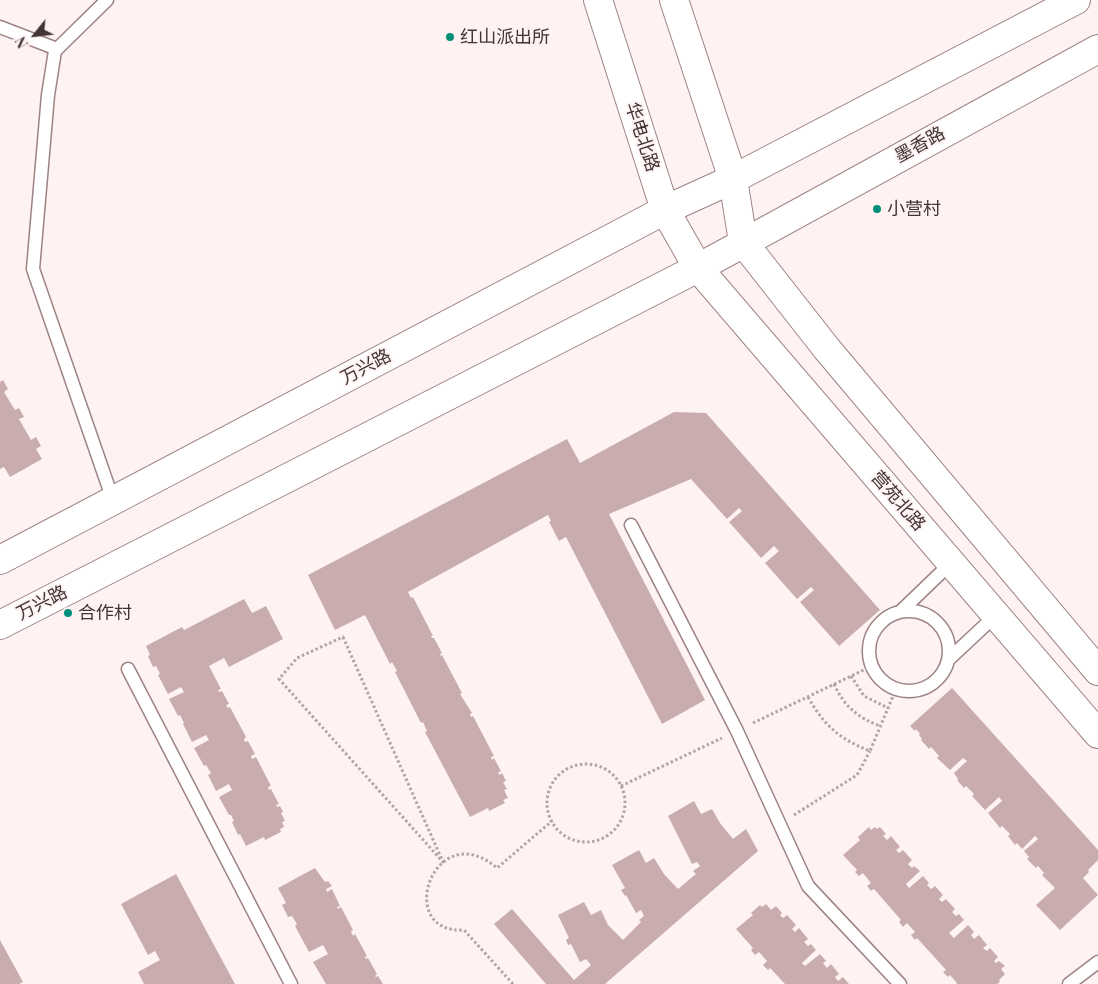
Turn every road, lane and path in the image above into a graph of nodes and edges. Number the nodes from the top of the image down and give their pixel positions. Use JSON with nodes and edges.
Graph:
{"nodes":[{"id":1,"x":107,"y":0,"type":"edge"},
{"id":2,"x":598,"y":0,"type":"edge"},
{"id":3,"x":674,"y":0,"type":"edge"},
{"id":4,"x":1076,"y":0,"type":"edge"},
{"id":5,"x":0,"y":27,"type":"edge"},
{"id":6,"x":52,"y":47,"type":"dead end"},
{"id":7,"x":1098,"y":49,"type":"edge"},
{"id":8,"x":734,"y":180,"type":"junction"},
{"id":9,"x":665,"y":210,"type":"junction"},
{"id":10,"x":743,"y":242,"type":"junction"},
{"id":11,"x":698,"y":268,"type":"junction"},
{"id":12,"x":113,"y":500,"type":"junction"},
{"id":13,"x":631,"y":525,"type":"dead end"},
{"id":14,"x":0,"y":560,"type":"edge"},
{"id":15,"x":951,"y":562,"type":"junction"},
{"id":16,"x":900,"y":612,"type":"junction"},
{"id":17,"x":996,"y":615,"type":"junction"},
{"id":18,"x":0,"y":625,"type":"edge"},
{"id":19,"x":949,"y":659,"type":"junction"},
{"id":20,"x":872,"y":666,"type":"junction"},
{"id":21,"x":128,"y":669,"type":"dead end"},
{"id":22,"x":1098,"y":671,"type":"edge"},
{"id":23,"x":851,"y":676,"type":"junction"},
{"id":24,"x":834,"y":684,"type":"junction"},
{"id":25,"x":896,"y":689,"type":"junction"},
{"id":26,"x":808,"y":697,"type":"junction"},
{"id":27,"x":888,"y":708,"type":"junction"},
{"id":28,"x":880,"y":726,"type":"junction"},
{"id":29,"x":737,"y":730,"type":"junction"},
{"id":30,"x":1098,"y":734,"type":"edge"},
{"id":31,"x":870,"y":751,"type":"junction"},
{"id":32,"x":621,"y":786,"type":"junction"},
{"id":33,"x":552,"y":821,"type":"junction"},
{"id":34,"x":780,"y":824,"type":"junction"},
{"id":35,"x":443,"y":862,"type":"junction"},
{"id":36,"x":1098,"y":962,"type":"edge"},
{"id":37,"x":291,"y":984,"type":"edge"},
{"id":38,"x":513,"y":984,"type":"edge"},
{"id":39,"x":900,"y":984,"type":"edge"},
{"id":40,"x":1069,"y":984,"type":"edge"}],
"edges":[{"from":1,"to":12,"type":"lane"},
{"from":2,"to":9,"type":"main road","name":"华电北路"},
{"from":3,"to":8,"type":"main road"},
{"from":4,"to":8,"type":"main road"},
{"from":5,"to":6,"type":"lane"},
{"from":7,"to":10,"type":"main road","name":"墨香路"},
{"from":8,"to":9,"type":"main road","name":"万兴路"},
{"from":8,"to":10,"type":"main road"},
{"from":9,"to":11,"type":"main road","name":"华电北路"},
{"from":9,"to":12,"type":"main road","name":"万兴路"},
{"from":10,"to":11,"type":"main road","name":"墨香路"},
{"from":10,"to":22,"type":"main road"},
{"from":11,"to":15,"type":"main road","name":"营苑北路"},
{"from":11,"to":18,"type":"main road","name":"万兴路"},
{"from":12,"to":14,"type":"main road","name":"万兴路"},
{"from":13,"to":29,"type":"lane"},
{"from":15,"to":16,"type":"lane"},
{"from":15,"to":17,"type":"main road","name":"营苑北路"},
{"from":16,"to":19,"type":"lane"},
{"from":16,"to":20,"type":"lane"},
{"from":17,"to":19,"type":"lane"},
{"from":17,"to":30,"type":"main road","name":"营苑北路"},
{"from":19,"to":25,"type":"lane"},
{"from":20,"to":23,"type":"path"},
{"from":20,"to":25,"type":"lane"},
{"from":21,"to":37,"type":"lane"},
{"from":23,"to":24,"type":"path"},
{"from":23,"to":27,"type":"path"},
{"from":24,"to":26,"type":"path"},
{"from":24,"to":28,"type":"path"},
{"from":25,"to":27,"type":"path"},
{"from":26,"to":29,"type":"path"},
{"from":26,"to":31,"type":"path"},
{"from":27,"to":28,"type":"path"},
{"from":28,"to":31,"type":"path"},
{"from":29,"to":32,"type":"path"},
{"from":29,"to":34,"type":"lane"},
{"from":31,"to":34,"type":"path"},
{"from":32,"to":33,"type":"path"},
{"from":32,"to":33,"type":"path"},
{"from":33,"to":35,"type":"path"},
{"from":34,"to":39,"type":"lane"},
{"from":35,"to":35,"type":"path"},
{"from":35,"to":38,"type":"path"},
{"from":36,"to":40,"type":"lane"}]}
